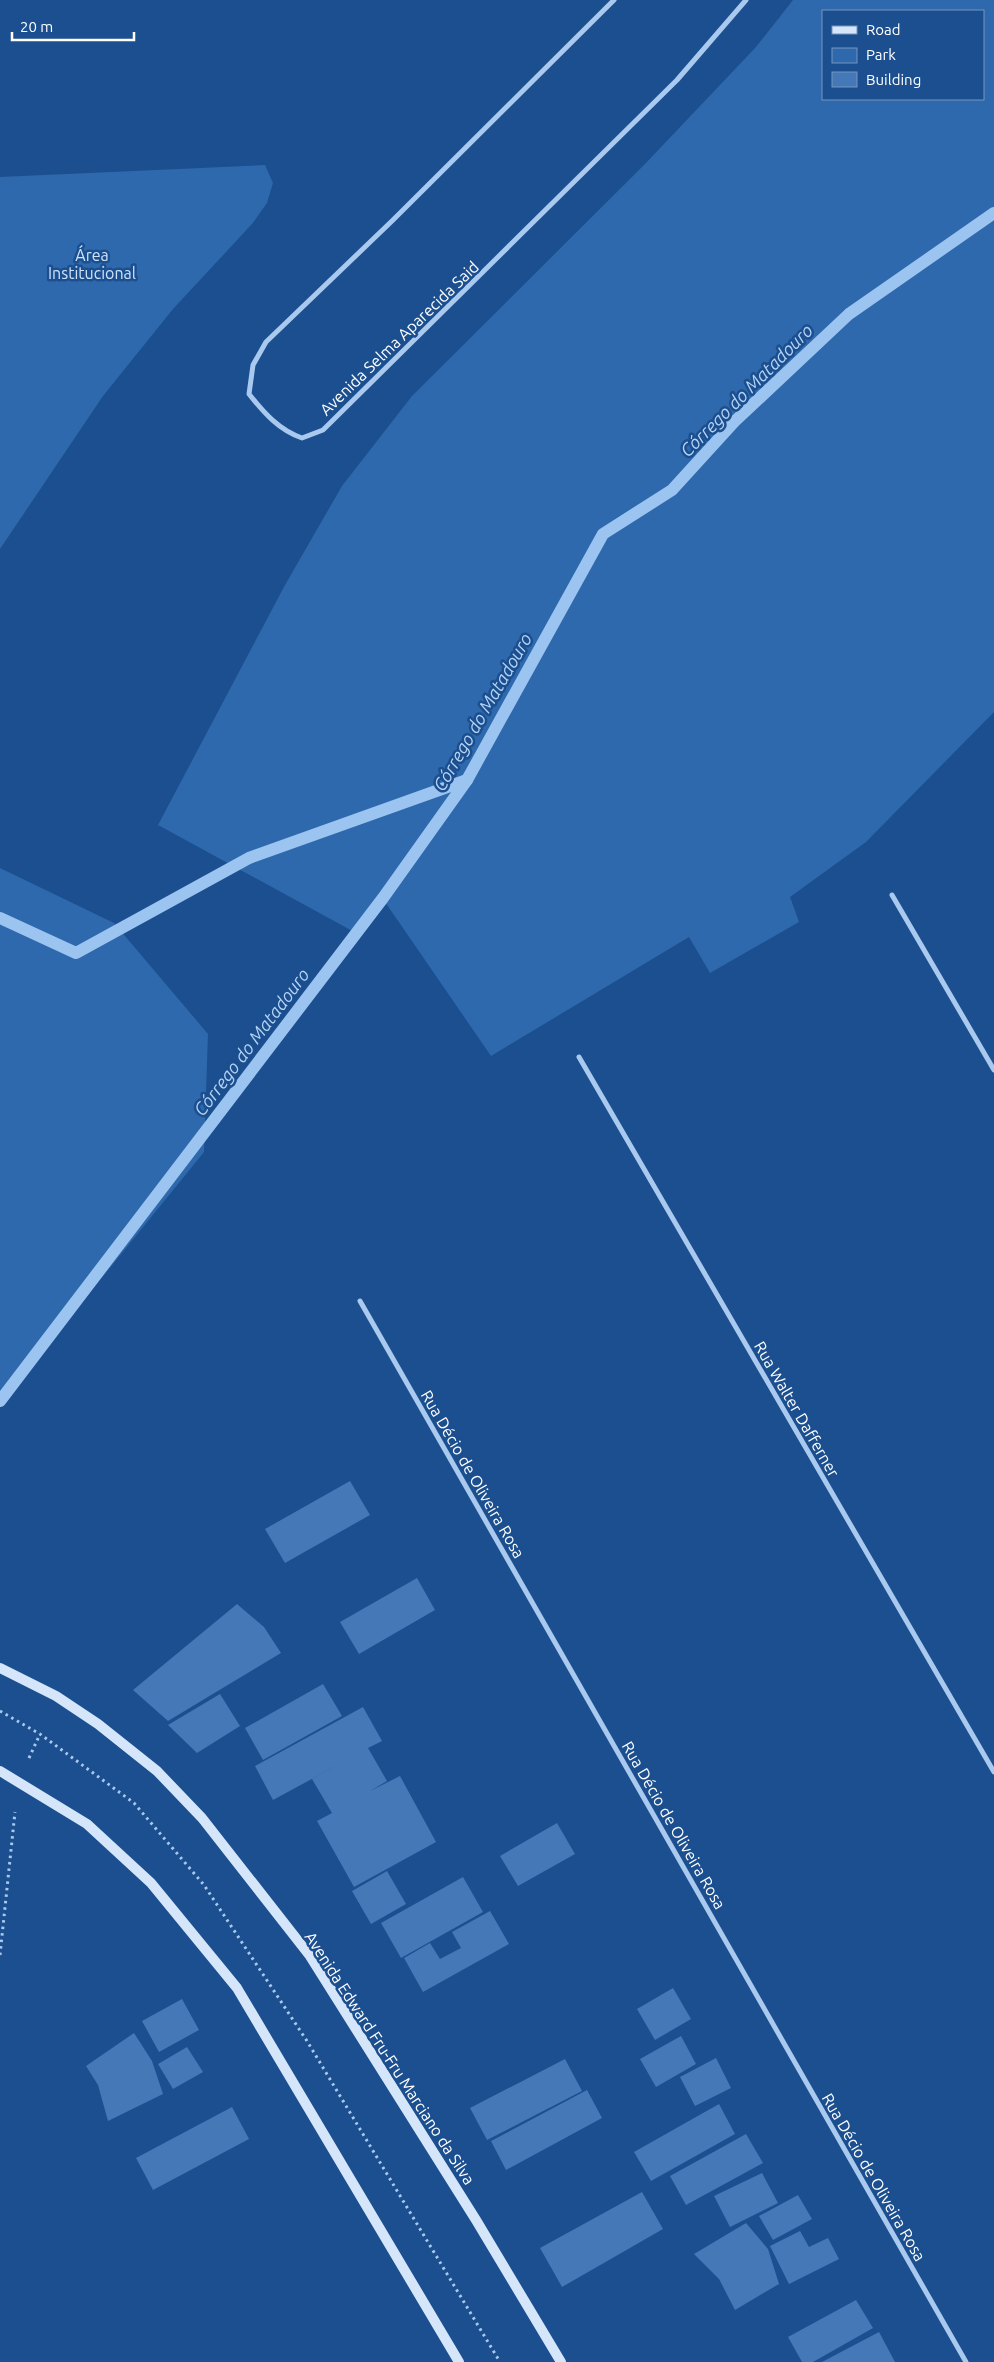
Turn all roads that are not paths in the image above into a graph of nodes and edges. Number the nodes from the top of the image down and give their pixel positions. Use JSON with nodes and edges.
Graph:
{"nodes":[{"id":1,"x":614,"y":0,"type":"edge"},
{"id":2,"x":746,"y":0,"type":"edge"},
{"id":3,"x":892,"y":895,"type":"dead end"},
{"id":4,"x":579,"y":1057,"type":"dead end"},
{"id":5,"x":994,"y":1070,"type":"edge"},
{"id":6,"x":360,"y":1301,"type":"dead end"},
{"id":7,"x":0,"y":1668,"type":"edge"},
{"id":8,"x":0,"y":1771,"type":"edge"},
{"id":9,"x":994,"y":1772,"type":"edge"},
{"id":10,"x":459,"y":2362,"type":"edge"},
{"id":11,"x":562,"y":2362,"type":"edge"},
{"id":12,"x":966,"y":2362,"type":"edge"}],
"edges":[{"from":1,"to":2,"type":"street","name":"Avenida Selma Aparecida Said"},
{"from":3,"to":5,"type":"street"},
{"from":4,"to":9,"type":"street","name":"Rua Walter Dafferner"},
{"from":6,"to":12,"type":"street","name":"Rua Décio de Oliveira Rosa"},
{"from":7,"to":11,"type":"main road","name":"Avenida Edward Fru-Fru Marciano da Silva"},
{"from":8,"to":10,"type":"main road"}]}
